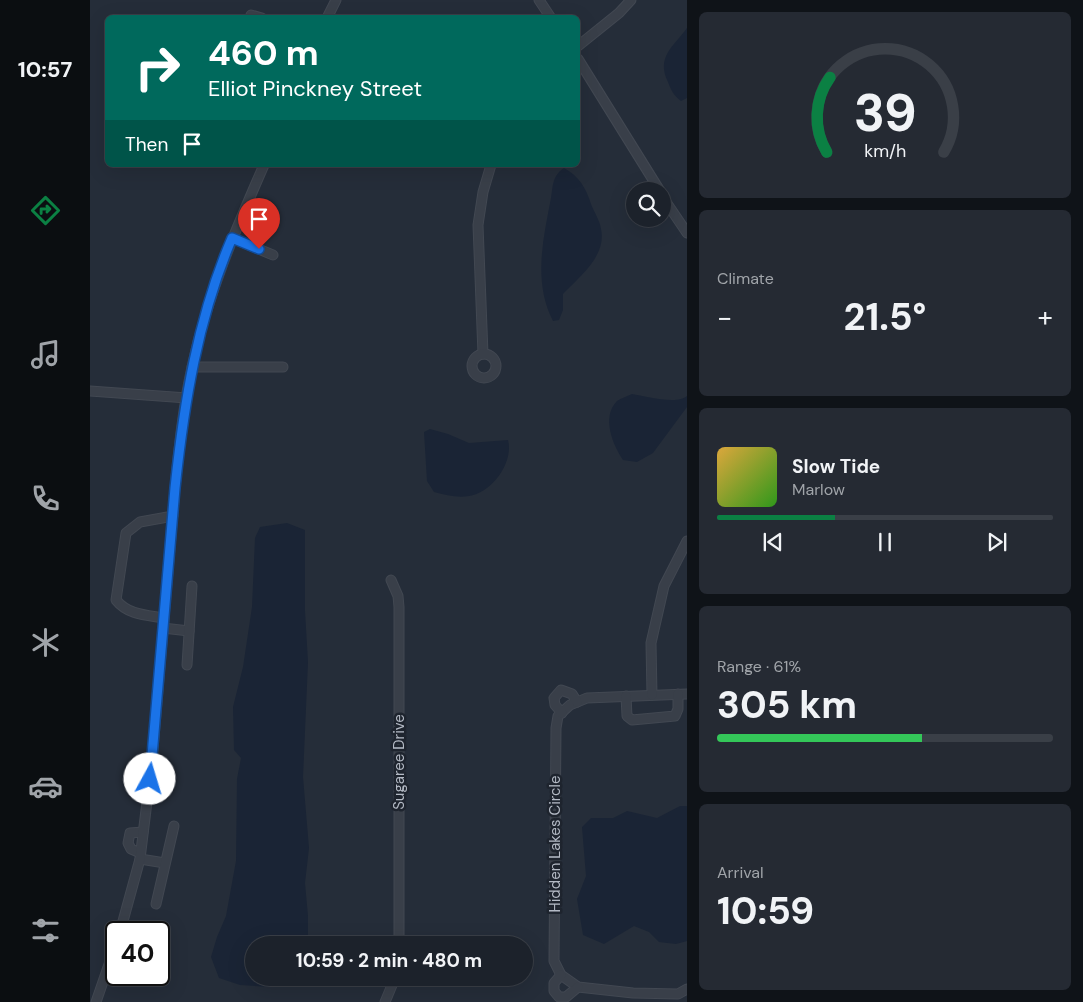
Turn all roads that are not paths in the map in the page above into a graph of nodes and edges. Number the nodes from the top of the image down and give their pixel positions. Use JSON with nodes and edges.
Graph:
{"nodes":[{"id":1,"x":336,"y":0,"type":"edge"},
{"id":2,"x":539,"y":0,"type":"edge"},
{"id":3,"x":631,"y":0,"type":"edge"},
{"id":4,"x":328,"y":15,"type":"edge"},
{"id":5,"x":549,"y":15,"type":"edge"},
{"id":6,"x":580,"y":44,"type":"edge"},
{"id":7,"x":580,"y":62,"type":"edge"},
{"id":8,"x":263,"y":167,"type":"edge"},
{"id":9,"x":490,"y":167,"type":"edge"},
{"id":10,"x":654,"y":182,"type":"edge"},
{"id":11,"x":671,"y":210,"type":"edge"},
{"id":12,"x":687,"y":234,"type":"edge"},
{"id":13,"x":232,"y":238,"type":"junction"},
{"id":14,"x":273,"y":255,"type":"dead end"},
{"id":15,"x":483,"y":354,"type":"dead end"},
{"id":16,"x":192,"y":367,"type":"junction"},
{"id":17,"x":283,"y":367,"type":"dead end"},
{"id":18,"x":90,"y":391,"type":"edge"},
{"id":19,"x":187,"y":398,"type":"junction"},
{"id":20,"x":172,"y":516,"type":"junction"},
{"id":21,"x":687,"y":541,"type":"edge"},
{"id":22,"x":391,"y":580,"type":"dead end"},
{"id":23,"x":192,"y":586,"type":"dead end"},
{"id":24,"x":164,"y":618,"type":"junction"},
{"id":25,"x":163,"y":628,"type":"junction"},
{"id":26,"x":189,"y":631,"type":"junction"},
{"id":27,"x":187,"y":665,"type":"dead end"},
{"id":28,"x":682,"y":694,"type":"edge"},
{"id":29,"x":652,"y":695,"type":"junction"},
{"id":30,"x":626,"y":696,"type":"junction"},
{"id":31,"x":577,"y":702,"type":"junction"},
{"id":32,"x":562,"y":713,"type":"junction"},
{"id":33,"x":174,"y":826,"type":"dead end"},
{"id":34,"x":143,"y":832,"type":"junction"},
{"id":35,"x":140,"y":856,"type":"junction"},
{"id":36,"x":165,"y":863,"type":"junction"},
{"id":37,"x":156,"y":904,"type":"dead end"},
{"id":38,"x":123,"y":921,"type":"edge"},
{"id":39,"x":399,"y":936,"type":"edge"},
{"id":40,"x":561,"y":975,"type":"junction"},
{"id":41,"x":105,"y":976,"type":"edge"},
{"id":42,"x":392,"y":986,"type":"edge"},
{"id":43,"x":578,"y":987,"type":"junction"},
{"id":44,"x":687,"y":989,"type":"edge"},
{"id":45,"x":633,"y":998,"type":"edge"},
{"id":46,"x":96,"y":1002,"type":"edge"},
{"id":47,"x":386,"y":1002,"type":"edge"}],
"edges":[{"from":1,"to":4,"type":"street"},
{"from":2,"to":5,"type":"street"},
{"from":3,"to":6,"type":"street"},
{"from":7,"to":10,"type":"street"},
{"from":8,"to":13,"type":"street"},
{"from":9,"to":15,"type":"street"},
{"from":11,"to":12,"type":"street"},
{"from":13,"to":14,"type":"street"},
{"from":13,"to":16,"type":"street"},
{"from":16,"to":17,"type":"street"},
{"from":16,"to":19,"type":"street"},
{"from":18,"to":19,"type":"street"},
{"from":19,"to":20,"type":"street"},
{"from":20,"to":24,"type":"street"},
{"from":20,"to":24,"type":"street"},
{"from":21,"to":29,"type":"street"},
{"from":22,"to":39,"type":"street","name":"Sugaree Drive"},
{"from":23,"to":26,"type":"street"},
{"from":24,"to":25,"type":"street"},
{"from":25,"to":26,"type":"street"},
{"from":25,"to":34,"type":"street"},
{"from":26,"to":27,"type":"street"},
{"from":28,"to":29,"type":"street"},
{"from":28,"to":30,"type":"street"},
{"from":29,"to":30,"type":"street"},
{"from":30,"to":31,"type":"street"},
{"from":31,"to":32,"type":"street"},
{"from":31,"to":32,"type":"street"},
{"from":32,"to":40,"type":"street","name":"Hidden Lakes Circle"},
{"from":33,"to":36,"type":"street"},
{"from":34,"to":35,"type":"street"},
{"from":34,"to":35,"type":"street"},
{"from":35,"to":36,"type":"street"},
{"from":35,"to":38,"type":"street"},
{"from":36,"to":37,"type":"street"},
{"from":40,"to":43,"type":"street"},
{"from":40,"to":43,"type":"street"},
{"from":41,"to":46,"type":"street"},
{"from":42,"to":47,"type":"street"},
{"from":43,"to":45,"type":"street"},
{"from":44,"to":45,"type":"street"}]}
